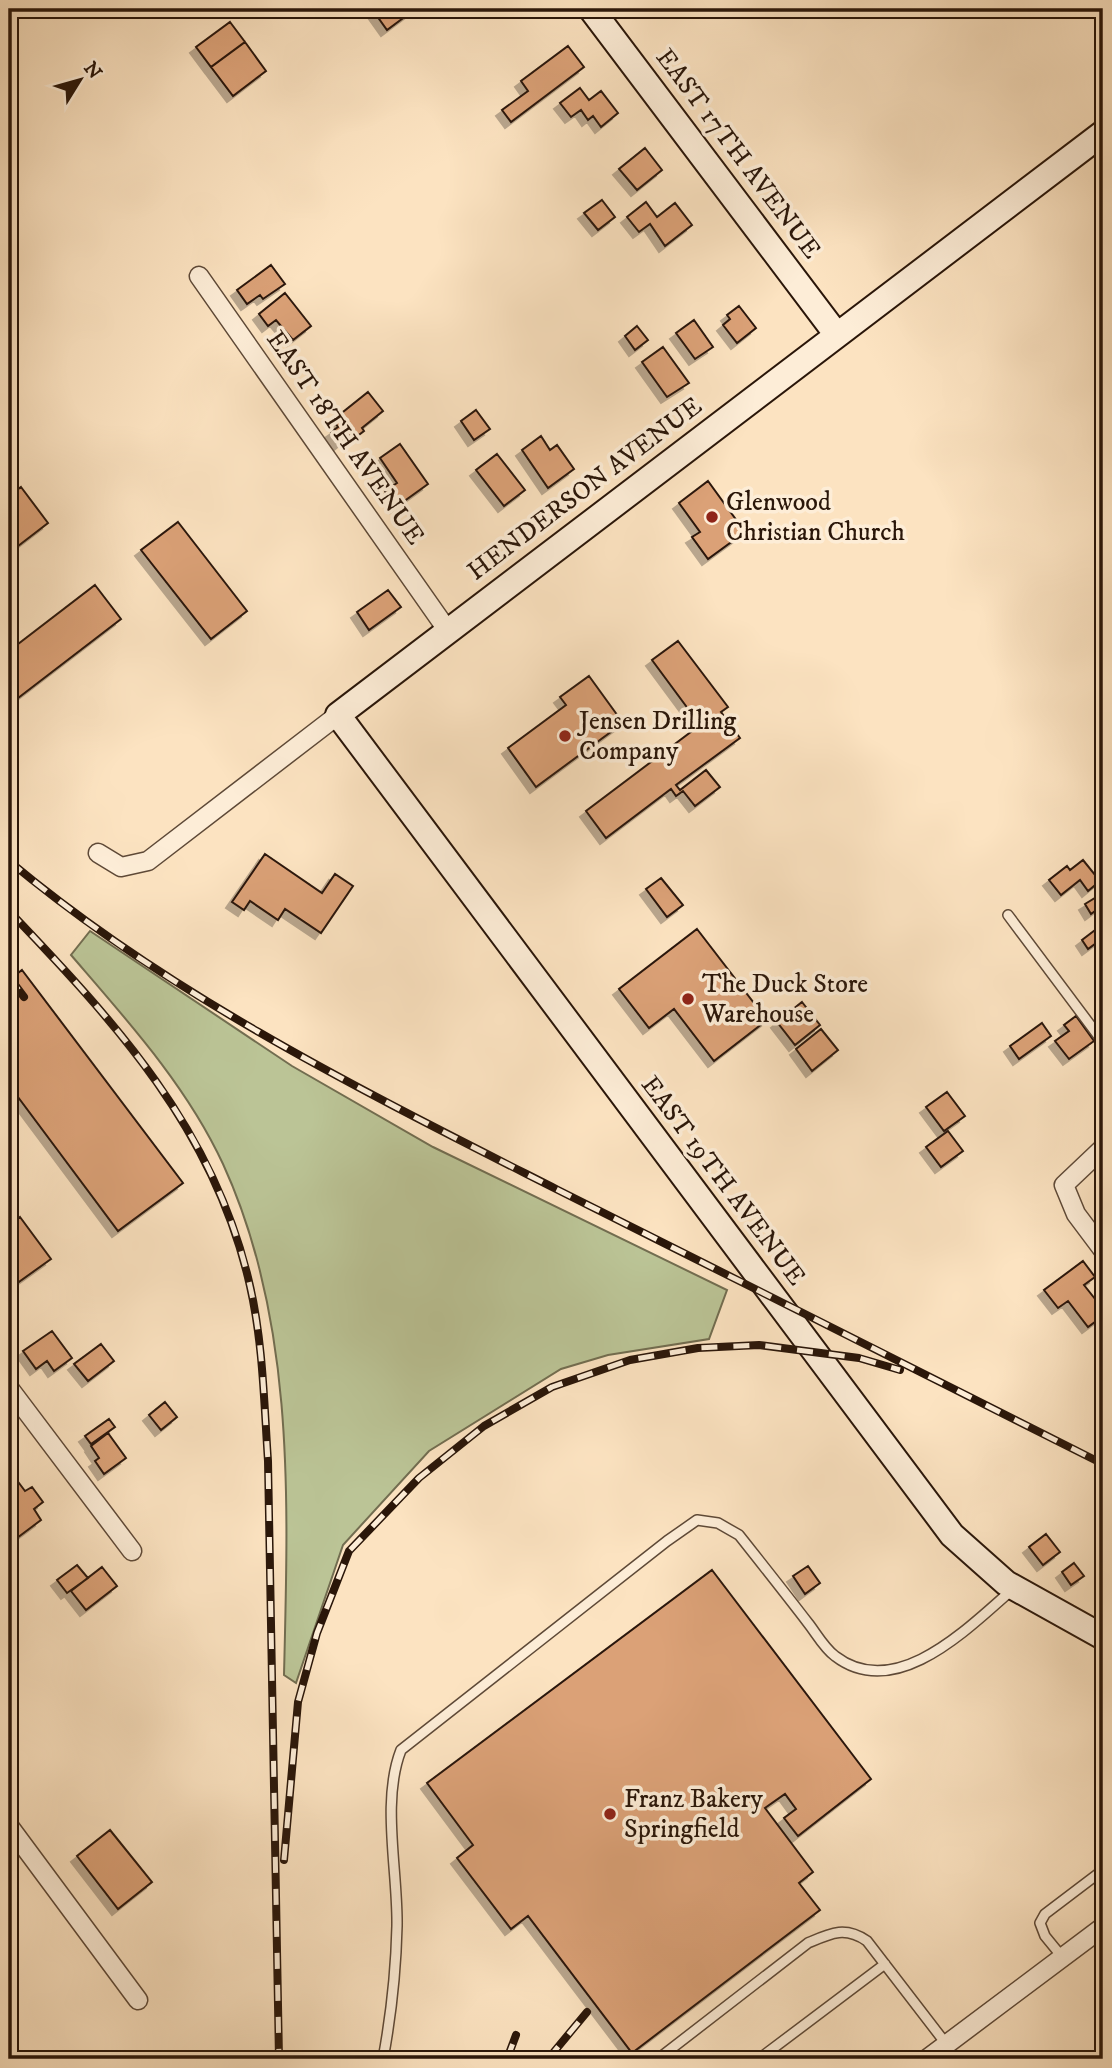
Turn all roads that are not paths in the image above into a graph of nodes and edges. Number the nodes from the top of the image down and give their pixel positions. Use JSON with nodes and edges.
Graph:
{"nodes":[{"id":1,"x":591,"y":9,"type":"edge"},
{"id":2,"x":1103,"y":133,"type":"edge"},
{"id":3,"x":199,"y":276,"type":"dead end"},
{"id":4,"x":837,"y":335,"type":"junction"},
{"id":5,"x":448,"y":631,"type":"junction"},
{"id":6,"x":338,"y":715,"type":"junction"},
{"id":7,"x":98,"y":853,"type":"dead end"},
{"id":8,"x":1008,"y":915,"type":"dead end"},
{"id":9,"x":1103,"y":1042,"type":"edge"},
{"id":10,"x":1103,"y":1148,"type":"edge"},
{"id":11,"x":1103,"y":1250,"type":"edge"},
{"id":12,"x":9,"y":1388,"type":"edge"},
{"id":13,"x":132,"y":1551,"type":"dead end"},
{"id":14,"x":1015,"y":1588,"type":"junction"},
{"id":15,"x":1103,"y":1637,"type":"edge"},
{"id":16,"x":9,"y":1826,"type":"edge"},
{"id":17,"x":1103,"y":1870,"type":"edge"},
{"id":18,"x":1103,"y":1927,"type":"edge"},
{"id":19,"x":1063,"y":1958,"type":"junction"},
{"id":20,"x":885,"y":1964,"type":"junction"},
{"id":21,"x":138,"y":2000,"type":"dead end"},
{"id":22,"x":947,"y":2045,"type":"junction"},
{"id":23,"x":383,"y":2059,"type":"edge"},
{"id":24,"x":658,"y":2059,"type":"edge"},
{"id":25,"x":759,"y":2059,"type":"edge"},
{"id":26,"x":927,"y":2059,"type":"edge"}],
"edges":[{"from":1,"to":4,"type":"street","name":"EAST 17TH AVENUE"},
{"from":2,"to":4,"type":"street","name":"HENDERSON AVENUE"},
{"from":3,"to":5,"type":"street","name":"EAST 18TH AVENUE"},
{"from":4,"to":5,"type":"street","name":"HENDERSON AVENUE"},
{"from":5,"to":6,"type":"street","name":"HENDERSON AVENUE"},
{"from":6,"to":7,"type":"street","name":"HENDERSON AVENUE"},
{"from":6,"to":14,"type":"street","name":"EAST 19TH AVENUE"},
{"from":8,"to":9,"type":"lane"},
{"from":10,"to":11,"type":"street"},
{"from":12,"to":13,"type":"street"},
{"from":14,"to":15,"type":"street","name":"EAST 19TH AVENUE"},
{"from":14,"to":23,"type":"lane"},
{"from":16,"to":21,"type":"street"},
{"from":17,"to":19,"type":"lane"},
{"from":18,"to":19,"type":"street"},
{"from":19,"to":22,"type":"street"},
{"from":20,"to":22,"type":"lane"},
{"from":20,"to":24,"type":"lane"},
{"from":20,"to":25,"type":"lane"},
{"from":22,"to":26,"type":"street"}]}
